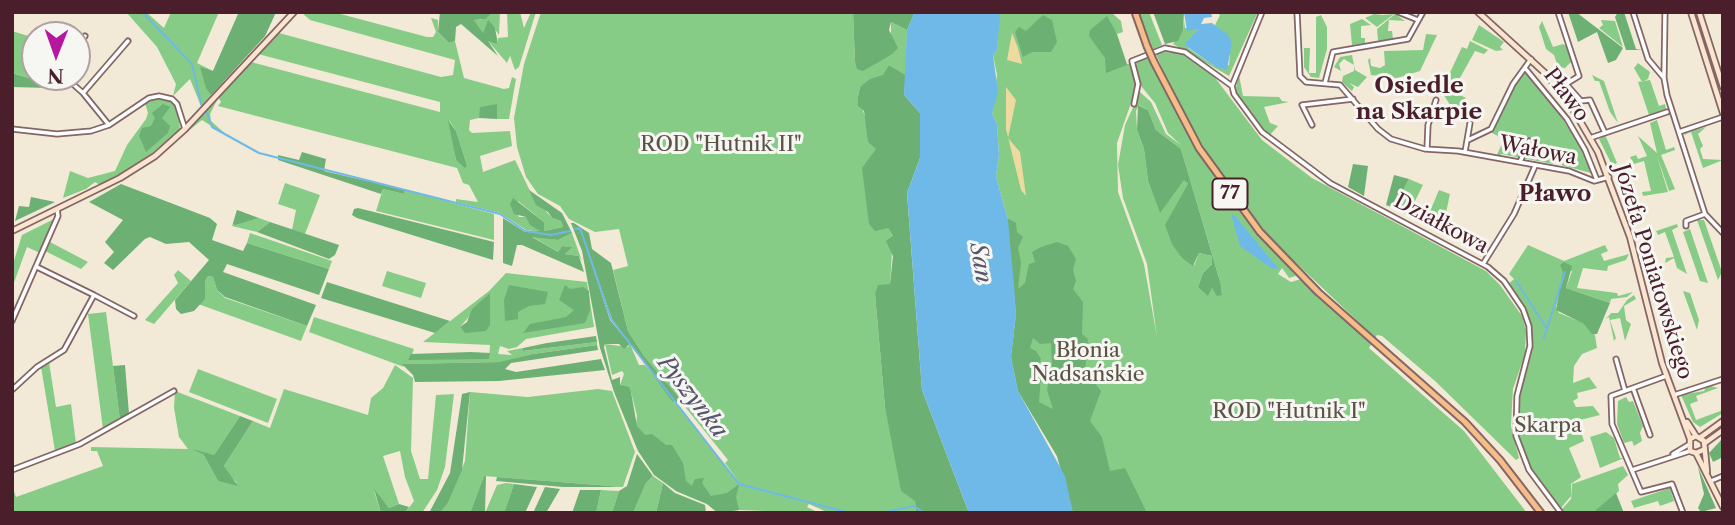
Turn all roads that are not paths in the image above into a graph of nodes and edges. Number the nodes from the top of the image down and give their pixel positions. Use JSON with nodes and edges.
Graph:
{"nodes":[{"id":1,"x":294,"y":12,"type":"edge"},
{"id":2,"x":1135,"y":12,"type":"edge"},
{"id":3,"x":1262,"y":12,"type":"edge"},
{"id":4,"x":1297,"y":12,"type":"edge"},
{"id":5,"x":1398,"y":12,"type":"edge"},
{"id":6,"x":1423,"y":12,"type":"edge"},
{"id":7,"x":1479,"y":12,"type":"edge"},
{"id":8,"x":1558,"y":12,"type":"edge"},
{"id":9,"x":1633,"y":12,"type":"edge"},
{"id":10,"x":1665,"y":12,"type":"edge"},
{"id":11,"x":1690,"y":12,"type":"edge"},
{"id":12,"x":1699,"y":12,"type":"edge"},
{"id":13,"x":1418,"y":20,"type":"junction"},
{"id":14,"x":128,"y":41,"type":"dead end"},
{"id":15,"x":1531,"y":59,"type":"junction"},
{"id":16,"x":1525,"y":68,"type":"junction"},
{"id":17,"x":1664,"y":78,"type":"junction"},
{"id":18,"x":1325,"y":83,"type":"junction"},
{"id":19,"x":1566,"y":84,"type":"junction"},
{"id":20,"x":1232,"y":86,"type":"junction"},
{"id":21,"x":1723,"y":87,"type":"edge"},
{"id":22,"x":1558,"y":89,"type":"junction"},
{"id":23,"x":81,"y":91,"type":"edge"},
{"id":24,"x":83,"y":93,"type":"junction"},
{"id":25,"x":1353,"y":99,"type":"junction"},
{"id":26,"x":1436,"y":100,"type":"dead end"},
{"id":27,"x":1134,"y":104,"type":"dead end"},
{"id":28,"x":1667,"y":113,"type":"dead end"},
{"id":29,"x":1723,"y":115,"type":"edge"},
{"id":30,"x":1470,"y":122,"type":"dead end"},
{"id":31,"x":109,"y":125,"type":"junction"},
{"id":32,"x":1312,"y":125,"type":"dead end"},
{"id":33,"x":12,"y":129,"type":"edge"},
{"id":34,"x":185,"y":129,"type":"junction"},
{"id":35,"x":1679,"y":132,"type":"junction"},
{"id":36,"x":1605,"y":133,"type":"junction"},
{"id":37,"x":1590,"y":138,"type":"junction"},
{"id":38,"x":1468,"y":140,"type":"junction"},
{"id":39,"x":1529,"y":141,"type":"dead end"},
{"id":40,"x":1427,"y":149,"type":"junction"},
{"id":41,"x":1465,"y":152,"type":"junction"},
{"id":42,"x":1520,"y":163,"type":"junction"},
{"id":43,"x":1535,"y":166,"type":"junction"},
{"id":44,"x":1609,"y":177,"type":"junction"},
{"id":45,"x":1597,"y":181,"type":"junction"},
{"id":46,"x":57,"y":209,"type":"junction"},
{"id":47,"x":1704,"y":214,"type":"junction"},
{"id":48,"x":1686,"y":226,"type":"dead end"},
{"id":49,"x":12,"y":231,"type":"edge"},
{"id":50,"x":1723,"y":233,"type":"edge"},
{"id":51,"x":1483,"y":264,"type":"junction"},
{"id":52,"x":37,"y":267,"type":"junction"},
{"id":53,"x":94,"y":295,"type":"junction"},
{"id":54,"x":134,"y":316,"type":"dead end"},
{"id":55,"x":12,"y":321,"type":"edge"},
{"id":56,"x":1616,"y":359,"type":"dead end"},
{"id":57,"x":1667,"y":376,"type":"junction"},
{"id":58,"x":1723,"y":379,"type":"edge"},
{"id":59,"x":1633,"y":388,"type":"junction"},
{"id":60,"x":12,"y":390,"type":"edge"},
{"id":61,"x":174,"y":391,"type":"dead end"},
{"id":62,"x":1625,"y":391,"type":"junction"},
{"id":63,"x":1674,"y":395,"type":"junction"},
{"id":64,"x":1684,"y":417,"type":"junction"},
{"id":65,"x":1723,"y":421,"type":"edge"},
{"id":66,"x":1690,"y":427,"type":"junction"},
{"id":67,"x":1723,"y":430,"type":"edge"},
{"id":68,"x":1710,"y":431,"type":"junction"},
{"id":69,"x":1650,"y":435,"type":"dead end"},
{"id":70,"x":1700,"y":439,"type":"junction"},
{"id":71,"x":1689,"y":442,"type":"junction"},
{"id":72,"x":1703,"y":450,"type":"junction"},
{"id":73,"x":1693,"y":452,"type":"junction"},
{"id":74,"x":1668,"y":457,"type":"junction"},
{"id":75,"x":12,"y":470,"type":"edge"},
{"id":76,"x":1632,"y":470,"type":"junction"},
{"id":77,"x":1707,"y":472,"type":"junction"},
{"id":78,"x":1723,"y":477,"type":"edge"},
{"id":79,"x":1711,"y":481,"type":"junction"},
{"id":80,"x":1723,"y":507,"type":"edge"},
{"id":81,"x":1541,"y":513,"type":"edge"},
{"id":82,"x":1562,"y":513,"type":"edge"},
{"id":83,"x":1683,"y":513,"type":"edge"}],
"edges":[{"from":1,"to":34,"type":"street"},
{"from":2,"to":81,"type":"main road","number":"77","bridge":true},
{"from":3,"to":20,"type":"street"},
{"from":4,"to":18,"type":"street","name":"Wałowa"},
{"from":5,"to":13,"type":"street"},
{"from":6,"to":13,"type":"street"},
{"from":7,"to":15,"type":"street","name":"Józefa Poniatowskiego"},
{"from":8,"to":19,"type":"street"},
{"from":9,"to":17,"type":"street"},
{"from":10,"to":17,"type":"street"},
{"from":11,"to":29,"type":"street"},
{"from":12,"to":21,"type":"street"},
{"from":13,"to":18,"type":"street"},
{"from":14,"to":24,"type":"street"},
{"from":15,"to":16,"type":"street"},
{"from":15,"to":22,"type":"street","name":"Józefa Poniatowskiego"},
{"from":16,"to":38,"type":"street"},
{"from":16,"to":45,"type":"street","name":"Pławo"},
{"from":17,"to":35,"type":"street"},
{"from":18,"to":25,"type":"street","name":"Wałowa"},
{"from":19,"to":22,"type":"street"},
{"from":19,"to":36,"type":"street"},
{"from":20,"to":27,"type":"street"},
{"from":20,"to":51,"type":"street","name":"Działkowa"},
{"from":22,"to":37,"type":"street","name":"Józefa Poniatowskiego"},
{"from":23,"to":24,"type":"street"},
{"from":24,"to":31,"type":"street"},
{"from":25,"to":32,"type":"street"},
{"from":25,"to":40,"type":"street","name":"Wałowa"},
{"from":26,"to":40,"type":"street"},
{"from":28,"to":36,"type":"street"},
{"from":29,"to":35,"type":"street"},
{"from":30,"to":38,"type":"street"},
{"from":31,"to":33,"type":"street"},
{"from":31,"to":34,"type":"street"},
{"from":34,"to":46,"type":"street"},
{"from":35,"to":47,"type":"street"},
{"from":36,"to":37,"type":"street"},
{"from":37,"to":44,"type":"street","name":"Józefa Poniatowskiego"},
{"from":38,"to":41,"type":"street"},
{"from":39,"to":42,"type":"street"},
{"from":40,"to":41,"type":"street","name":"Wałowa"},
{"from":41,"to":42,"type":"street","name":"Wałowa"},
{"from":42,"to":43,"type":"street","name":"Wałowa"},
{"from":43,"to":45,"type":"street","name":"Wałowa"},
{"from":43,"to":51,"type":"street"},
{"from":44,"to":45,"type":"street","name":"Wałowa"},
{"from":44,"to":57,"type":"street","name":"Józefa Poniatowskiego"},
{"from":46,"to":49,"type":"street"},
{"from":46,"to":52,"type":"street"},
{"from":47,"to":48,"type":"street"},
{"from":47,"to":50,"type":"street"},
{"from":51,"to":82,"type":"street","name":"Działkowa"},
{"from":52,"to":53,"type":"street"},
{"from":52,"to":55,"type":"street"},
{"from":53,"to":54,"type":"street"},
{"from":53,"to":60,"type":"street"},
{"from":56,"to":62,"type":"street"},
{"from":57,"to":59,"type":"street"},
{"from":57,"to":63,"type":"street","name":"Józefa Poniatowskiego"},
{"from":58,"to":63,"type":"street"},
{"from":59,"to":62,"type":"street"},
{"from":59,"to":69,"type":"street"},
{"from":61,"to":75,"type":"street"},
{"from":62,"to":76,"type":"street"},
{"from":63,"to":64,"type":"street","name":"Józefa Poniatowskiego"},
{"from":64,"to":66,"type":"street","name":"Józefa Poniatowskiego"},
{"from":64,"to":71,"type":"street","name":"Józefa Poniatowskiego"},
{"from":65,"to":68,"type":"street"},
{"from":66,"to":68,"type":"street"},
{"from":66,"to":70,"type":"street","name":"Józefa Poniatowskiego"},
{"from":67,"to":70,"type":"street"},
{"from":68,"to":70,"type":"street"},
{"from":70,"to":71,"type":"street"},
{"from":70,"to":72,"type":"street"},
{"from":71,"to":73,"type":"street","name":"Józefa Poniatowskiego"},
{"from":71,"to":74,"type":"street"},
{"from":72,"to":73,"type":"street"},
{"from":72,"to":77,"type":"street"},
{"from":73,"to":74,"type":"street"},
{"from":73,"to":77,"type":"street"},
{"from":74,"to":76,"type":"street"},
{"from":76,"to":83,"type":"street"},
{"from":77,"to":79,"type":"street"},
{"from":78,"to":79,"type":"street"},
{"from":79,"to":80,"type":"street"}]}
